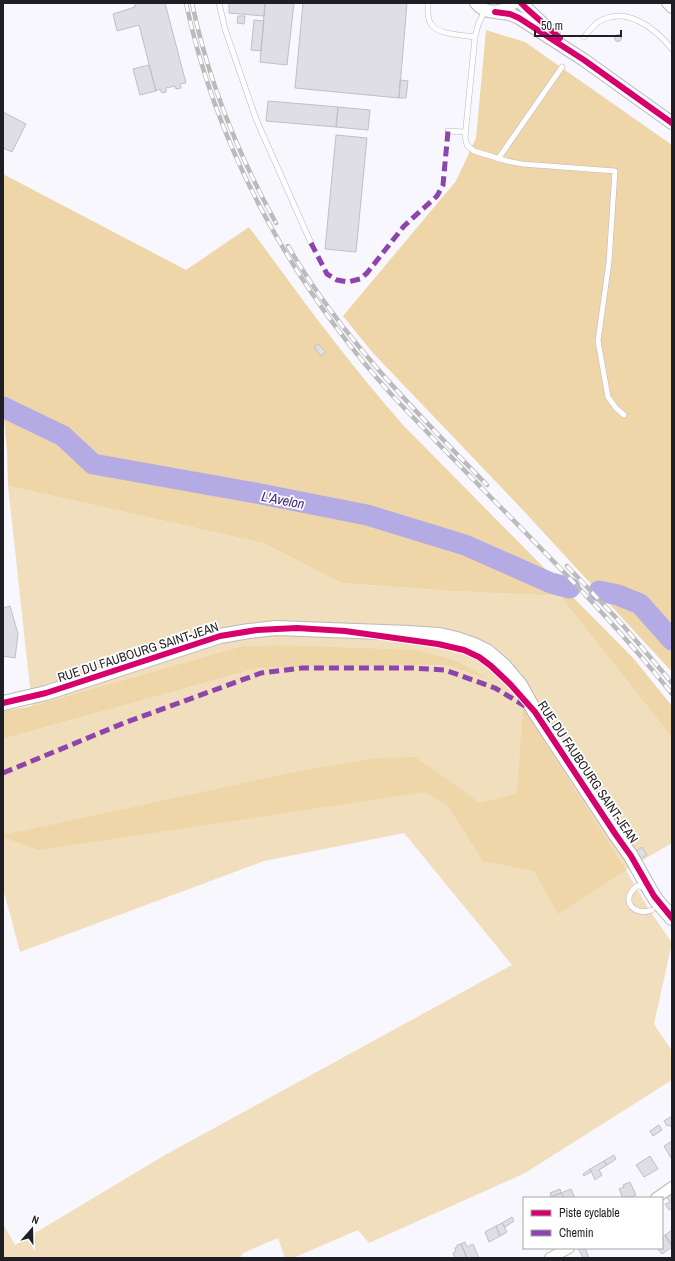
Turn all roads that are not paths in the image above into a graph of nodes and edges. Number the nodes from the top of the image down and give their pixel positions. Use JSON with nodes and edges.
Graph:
{"nodes":[{"id":1,"x":219,"y":3,"type":"edge"},
{"id":2,"x":428,"y":3,"type":"edge"},
{"id":3,"x":513,"y":3,"type":"edge"},
{"id":4,"x":522,"y":3,"type":"edge"},
{"id":5,"x":668,"y":3,"type":"edge"},
{"id":6,"x":485,"y":8,"type":"edge"},
{"id":7,"x":672,"y":8,"type":"edge"},
{"id":8,"x":475,"y":37,"type":"junction"},
{"id":9,"x":584,"y":37,"type":"dead end"},
{"id":10,"x":672,"y":49,"type":"edge"},
{"id":11,"x":584,"y":60,"type":"junction"},
{"id":12,"x":562,"y":67,"type":"dead end"},
{"id":13,"x":672,"y":123,"type":"edge"},
{"id":14,"x":448,"y":131,"type":"dead end"},
{"id":15,"x":465,"y":132,"type":"junction"},
{"id":16,"x":498,"y":159,"type":"junction"},
{"id":17,"x":311,"y":243,"type":"dead end"},
{"id":18,"x":624,"y":415,"type":"dead end"},
{"id":19,"x":3,"y":703,"type":"edge"},
{"id":20,"x":643,"y":888,"type":"junction"},
{"id":21,"x":672,"y":918,"type":"edge"},
{"id":22,"x":672,"y":927,"type":"edge"},
{"id":23,"x":672,"y":1187,"type":"edge"},
{"id":24,"x":657,"y":1197,"type":"edge"},
{"id":25,"x":566,"y":1249,"type":"edge"},
{"id":26,"x":550,"y":1258,"type":"edge"}],
"edges":[{"from":1,"to":17,"type":"lane"},
{"from":2,"to":8,"type":"lane"},
{"from":3,"to":6,"type":"street"},
{"from":4,"to":11,"type":"street"},
{"from":5,"to":7,"type":"street"},
{"from":6,"to":8,"type":"lane"},
{"from":6,"to":11,"type":"street"},
{"from":8,"to":15,"type":"lane"},
{"from":9,"to":10,"type":"lane"},
{"from":11,"to":13,"type":"street"},
{"from":12,"to":16,"type":"lane"},
{"from":14,"to":15,"type":"lane"},
{"from":15,"to":16,"type":"lane"},
{"from":16,"to":18,"type":"lane"},
{"from":19,"to":20,"type":"main road","name":"RUE DU FAUBOURG SAINT-JEAN"},
{"from":20,"to":21,"type":"main road","name":"RUE DU FAUBOURG SAINT-JEAN"},
{"from":20,"to":22,"type":"main road","name":"RUE DU FAUBOURG SAINT-JEAN"},
{"from":23,"to":24,"type":"street"},
{"from":25,"to":26,"type":"street"}]}
